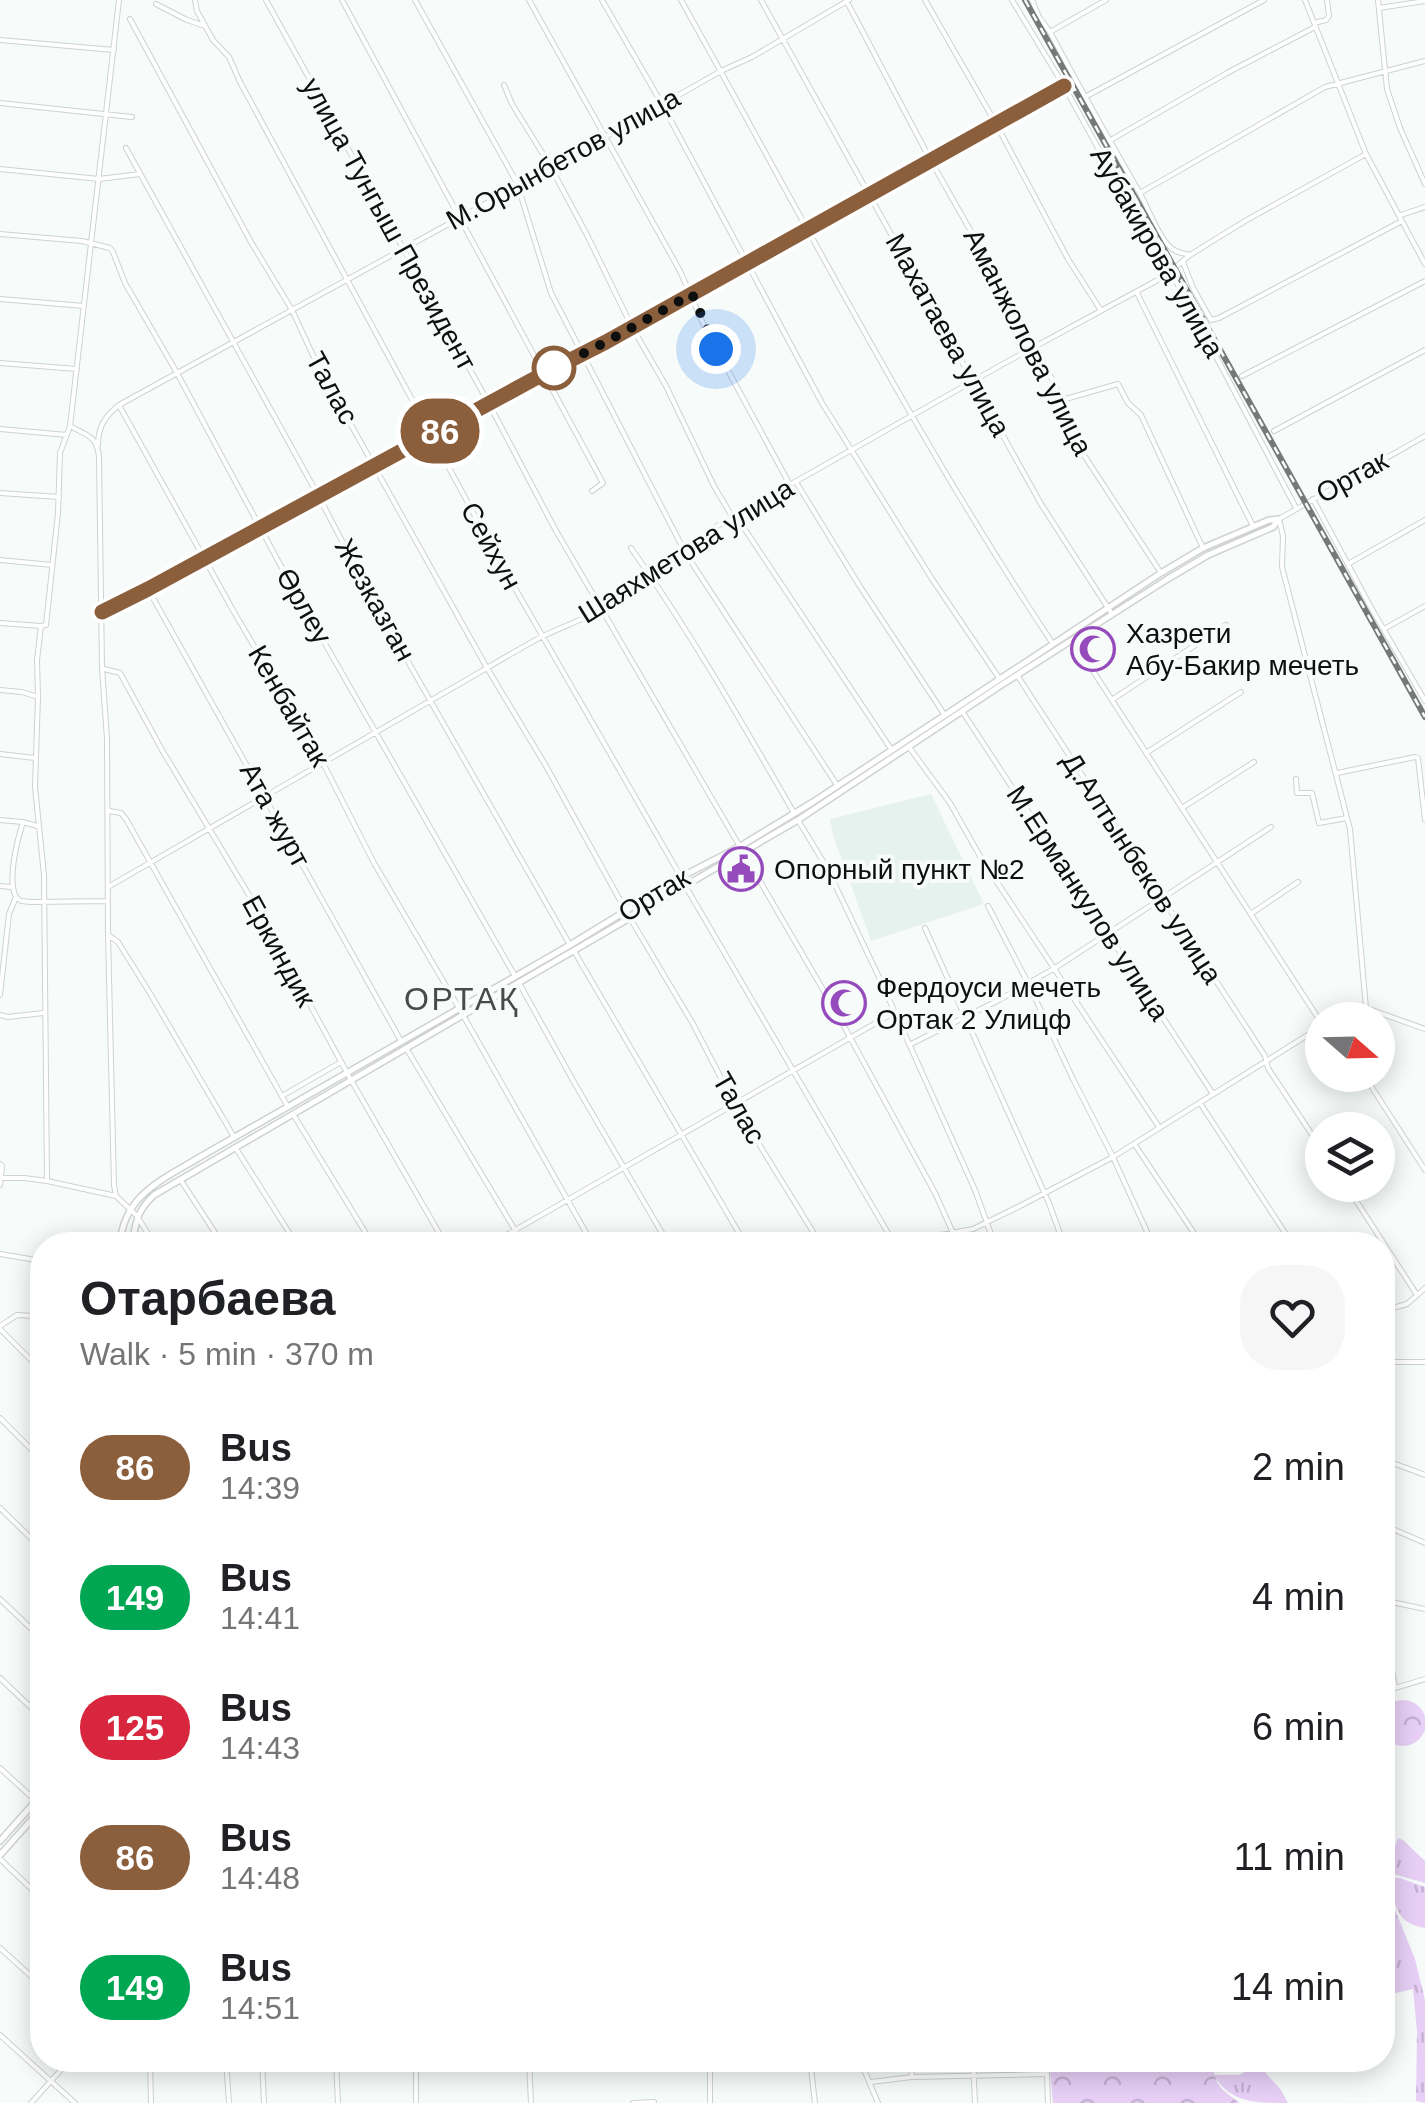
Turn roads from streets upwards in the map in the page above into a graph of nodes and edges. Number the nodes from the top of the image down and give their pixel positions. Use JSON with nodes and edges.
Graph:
{"nodes":[{"id":1,"x":118,"y":0,"type":"edge"},
{"id":2,"x":195,"y":0,"type":"edge"},
{"id":3,"x":266,"y":0,"type":"edge"},
{"id":4,"x":342,"y":0,"type":"edge"},
{"id":5,"x":415,"y":0,"type":"edge"},
{"id":6,"x":529,"y":0,"type":"edge"},
{"id":7,"x":602,"y":0,"type":"edge"},
{"id":8,"x":681,"y":0,"type":"edge"},
{"id":9,"x":760,"y":0,"type":"edge"},
{"id":10,"x":847,"y":0,"type":"edge"},
{"id":11,"x":926,"y":0,"type":"edge"},
{"id":12,"x":1012,"y":0,"type":"edge"},
{"id":13,"x":1032,"y":0,"type":"edge"},
{"id":14,"x":1106,"y":0,"type":"edge"},
{"id":15,"x":1264,"y":0,"type":"edge"},
{"id":16,"x":1305,"y":0,"type":"edge"},
{"id":17,"x":1327,"y":0,"type":"edge"},
{"id":18,"x":1378,"y":0,"type":"edge"},
{"id":19,"x":1425,"y":1,"type":"edge"},
{"id":20,"x":156,"y":4,"type":"dead end"},
{"id":21,"x":1379,"y":8,"type":"junction"},
{"id":22,"x":130,"y":18,"type":"dead end"},
{"id":23,"x":1315,"y":25,"type":"junction"},
{"id":24,"x":205,"y":26,"type":"junction"},
{"id":25,"x":1050,"y":32,"type":"junction"},
{"id":26,"x":783,"y":38,"type":"junction"},
{"id":27,"x":0,"y":40,"type":"edge"},
{"id":28,"x":114,"y":50,"type":"junction"},
{"id":29,"x":1425,"y":61,"type":"edge"},
{"id":30,"x":721,"y":71,"type":"junction"},
{"id":31,"x":1384,"y":72,"type":"junction"},
{"id":32,"x":1336,"y":83,"type":"junction"},
{"id":33,"x":504,"y":84,"type":"dead end"},
{"id":34,"x":1064,"y":86,"type":"junction"},
{"id":35,"x":1085,"y":96,"type":"junction"},
{"id":36,"x":0,"y":104,"type":"edge"},
{"id":37,"x":662,"y":104,"type":"junction"},
{"id":38,"x":106,"y":114,"type":"junction"},
{"id":39,"x":132,"y":117,"type":"dead end"},
{"id":40,"x":995,"y":122,"type":"junction"},
{"id":41,"x":604,"y":136,"type":"junction"},
{"id":42,"x":1110,"y":141,"type":"junction"},
{"id":43,"x":126,"y":148,"type":"dead end"},
{"id":44,"x":1366,"y":154,"type":"junction"},
{"id":45,"x":931,"y":161,"type":"junction"},
{"id":46,"x":549,"y":164,"type":"junction"},
{"id":47,"x":0,"y":169,"type":"edge"},
{"id":48,"x":140,"y":174,"type":"junction"},
{"id":49,"x":100,"y":179,"type":"junction"},
{"id":50,"x":517,"y":182,"type":"junction"},
{"id":51,"x":1425,"y":184,"type":"edge"},
{"id":52,"x":1140,"y":193,"type":"junction"},
{"id":53,"x":870,"y":194,"type":"junction"},
{"id":54,"x":1425,"y":207,"type":"edge"},
{"id":55,"x":460,"y":216,"type":"junction"},
{"id":56,"x":1401,"y":218,"type":"junction"},
{"id":57,"x":809,"y":230,"type":"junction"},
{"id":58,"x":0,"y":234,"type":"edge"},
{"id":59,"x":92,"y":244,"type":"junction"},
{"id":60,"x":404,"y":248,"type":"junction"},
{"id":61,"x":1190,"y":255,"type":"junction"},
{"id":62,"x":1183,"y":262,"type":"junction"},
{"id":63,"x":749,"y":263,"type":"junction"},
{"id":64,"x":1425,"y":264,"type":"edge"},
{"id":65,"x":1165,"y":276,"type":"junction"},
{"id":66,"x":348,"y":280,"type":"junction"},
{"id":67,"x":1425,"y":281,"type":"edge"},
{"id":68,"x":1136,"y":292,"type":"junction"},
{"id":69,"x":692,"y":294,"type":"junction"},
{"id":70,"x":0,"y":299,"type":"edge"},
{"id":71,"x":84,"y":306,"type":"junction"},
{"id":72,"x":292,"y":310,"type":"junction"},
{"id":73,"x":1101,"y":311,"type":"junction"},
{"id":74,"x":632,"y":328,"type":"junction"},
{"id":75,"x":234,"y":342,"type":"junction"},
{"id":76,"x":1036,"y":346,"type":"junction"},
{"id":77,"x":1425,"y":350,"type":"edge"},
{"id":78,"x":582,"y":353,"type":"junction"},
{"id":79,"x":0,"y":362,"type":"edge"},
{"id":80,"x":77,"y":369,"type":"junction"},
{"id":81,"x":177,"y":373,"type":"junction"},
{"id":82,"x":545,"y":373,"type":"junction"},
{"id":83,"x":1242,"y":376,"type":"dead end"},
{"id":84,"x":974,"y":381,"type":"junction"},
{"id":85,"x":1062,"y":400,"type":"junction"},
{"id":86,"x":489,"y":404,"type":"junction"},
{"id":87,"x":119,"y":405,"type":"junction"},
{"id":88,"x":912,"y":416,"type":"junction"},
{"id":89,"x":70,"y":426,"type":"junction"},
{"id":90,"x":0,"y":429,"type":"edge"},
{"id":91,"x":1274,"y":431,"type":"dead end"},
{"id":92,"x":67,"y":434,"type":"junction"},
{"id":93,"x":1425,"y":436,"type":"edge"},
{"id":94,"x":431,"y":437,"type":"junction"},
{"id":95,"x":98,"y":445,"type":"junction"},
{"id":96,"x":852,"y":450,"type":"junction"},
{"id":97,"x":376,"y":466,"type":"junction"},
{"id":98,"x":796,"y":482,"type":"junction"},
{"id":99,"x":790,"y":486,"type":"junction"},
{"id":100,"x":592,"y":491,"type":"dead end"},
{"id":101,"x":0,"y":494,"type":"edge"},
{"id":102,"x":319,"y":496,"type":"junction"},
{"id":103,"x":59,"y":498,"type":"junction"},
{"id":104,"x":1313,"y":498,"type":"junction"},
{"id":105,"x":1296,"y":508,"type":"junction"},
{"id":106,"x":734,"y":517,"type":"junction"},
{"id":107,"x":1279,"y":519,"type":"junction"},
{"id":108,"x":1425,"y":520,"type":"edge"},
{"id":109,"x":1252,"y":526,"type":"junction"},
{"id":110,"x":261,"y":528,"type":"junction"},
{"id":111,"x":631,"y":548,"type":"dead end"},
{"id":112,"x":684,"y":548,"type":"junction"},
{"id":113,"x":1203,"y":548,"type":"junction"},
{"id":114,"x":204,"y":559,"type":"junction"},
{"id":115,"x":0,"y":560,"type":"edge"},
{"id":116,"x":1348,"y":564,"type":"junction"},
{"id":117,"x":52,"y":565,"type":"junction"},
{"id":118,"x":1161,"y":573,"type":"junction"},
{"id":119,"x":651,"y":576,"type":"junction"},
{"id":120,"x":148,"y":589,"type":"junction"},
{"id":121,"x":1425,"y":606,"type":"edge"},
{"id":122,"x":1108,"y":608,"type":"junction"},
{"id":123,"x":602,"y":609,"type":"junction"},
{"id":124,"x":102,"y":612,"type":"junction"},
{"id":125,"x":1112,"y":614,"type":"junction"},
{"id":126,"x":0,"y":623,"type":"edge"},
{"id":127,"x":41,"y":626,"type":"junction"},
{"id":128,"x":1226,"y":626,"type":"dead end"},
{"id":129,"x":1384,"y":630,"type":"junction"},
{"id":130,"x":542,"y":637,"type":"junction"},
{"id":131,"x":1073,"y":640,"type":"junction"},
{"id":132,"x":1052,"y":644,"type":"junction"},
{"id":133,"x":102,"y":668,"type":"junction"},
{"id":134,"x":486,"y":668,"type":"junction"},
{"id":135,"x":1017,"y":675,"type":"junction"},
{"id":136,"x":999,"y":678,"type":"junction"},
{"id":137,"x":0,"y":690,"type":"edge"},
{"id":138,"x":1241,"y":692,"type":"dead end"},
{"id":139,"x":38,"y":697,"type":"junction"},
{"id":140,"x":1112,"y":700,"type":"junction"},
{"id":141,"x":432,"y":701,"type":"junction"},
{"id":142,"x":1425,"y":701,"type":"edge"},
{"id":143,"x":962,"y":711,"type":"junction"},
{"id":144,"x":944,"y":714,"type":"junction"},
{"id":145,"x":377,"y":733,"type":"junction"},
{"id":146,"x":909,"y":746,"type":"junction"},
{"id":147,"x":891,"y":748,"type":"junction"},
{"id":148,"x":1146,"y":753,"type":"junction"},
{"id":149,"x":0,"y":754,"type":"edge"},
{"id":150,"x":36,"y":759,"type":"junction"},
{"id":151,"x":1254,"y":762,"type":"dead end"},
{"id":152,"x":323,"y":764,"type":"junction"},
{"id":153,"x":1336,"y":773,"type":"junction"},
{"id":154,"x":1296,"y":778,"type":"dead end"},
{"id":155,"x":837,"y":785,"type":"junction"},
{"id":156,"x":265,"y":796,"type":"junction"},
{"id":157,"x":1181,"y":808,"type":"junction"},
{"id":158,"x":107,"y":811,"type":"junction"},
{"id":159,"x":796,"y":817,"type":"junction"},
{"id":160,"x":1347,"y":818,"type":"junction"},
{"id":161,"x":0,"y":820,"type":"edge"},
{"id":162,"x":1425,"y":820,"type":"edge"},
{"id":163,"x":19,"y":822,"type":"junction"},
{"id":164,"x":37,"y":826,"type":"junction"},
{"id":165,"x":1271,"y":827,"type":"dead end"},
{"id":166,"x":209,"y":829,"type":"junction"},
{"id":167,"x":740,"y":850,"type":"junction"},
{"id":168,"x":151,"y":863,"type":"junction"},
{"id":169,"x":1217,"y":863,"type":"junction"},
{"id":170,"x":682,"y":877,"type":"junction"},
{"id":171,"x":1298,"y":882,"type":"dead end"},
{"id":172,"x":0,"y":886,"type":"edge"},
{"id":173,"x":686,"y":886,"type":"junction"},
{"id":174,"x":11,"y":887,"type":"junction"},
{"id":175,"x":108,"y":887,"type":"junction"},
{"id":176,"x":16,"y":897,"type":"junction"},
{"id":177,"x":1162,"y":897,"type":"junction"},
{"id":178,"x":108,"y":901,"type":"junction"},
{"id":179,"x":42,"y":902,"type":"junction"},
{"id":180,"x":988,"y":906,"type":"dead end"},
{"id":181,"x":1251,"y":914,"type":"junction"},
{"id":182,"x":628,"y":915,"type":"junction"},
{"id":183,"x":925,"y":928,"type":"dead end"},
{"id":184,"x":1107,"y":933,"type":"junction"},
{"id":185,"x":108,"y":935,"type":"junction"},
{"id":186,"x":572,"y":948,"type":"junction"},
{"id":187,"x":3,"y":952,"type":"edge"},
{"id":188,"x":1055,"y":968,"type":"junction"},
{"id":189,"x":517,"y":979,"type":"junction"},
{"id":190,"x":1028,"y":983,"type":"junction"},
{"id":191,"x":0,"y":996,"type":"edge"},
{"id":192,"x":1307,"y":1002,"type":"edge"},
{"id":193,"x":1366,"y":1002,"type":"edge"},
{"id":194,"x":461,"y":1011,"type":"junction"},
{"id":195,"x":894,"y":1012,"type":"junction"},
{"id":196,"x":44,"y":1013,"type":"junction"},
{"id":197,"x":0,"y":1015,"type":"edge"},
{"id":198,"x":966,"y":1017,"type":"junction"},
{"id":199,"x":1395,"y":1018,"type":"edge"},
{"id":200,"x":1425,"y":1029,"type":"edge"},
{"id":201,"x":1305,"y":1036,"type":"edge"},
{"id":202,"x":849,"y":1038,"type":"junction"},
{"id":203,"x":402,"y":1041,"type":"junction"},
{"id":204,"x":910,"y":1044,"type":"junction"},
{"id":205,"x":406,"y":1048,"type":"junction"},
{"id":206,"x":1267,"y":1061,"type":"junction"},
{"id":207,"x":341,"y":1062,"type":"junction"},
{"id":208,"x":794,"y":1072,"type":"junction"},
{"id":209,"x":349,"y":1076,"type":"junction"},
{"id":210,"x":1375,"y":1092,"type":"edge"},
{"id":211,"x":1213,"y":1094,"type":"junction"},
{"id":212,"x":282,"y":1096,"type":"junction"},
{"id":213,"x":1200,"y":1103,"type":"junction"},
{"id":214,"x":735,"y":1105,"type":"junction"},
{"id":215,"x":288,"y":1107,"type":"junction"},
{"id":216,"x":293,"y":1114,"type":"junction"},
{"id":217,"x":1305,"y":1124,"type":"edge"},
{"id":218,"x":1159,"y":1127,"type":"junction"},
{"id":219,"x":681,"y":1134,"type":"junction"},
{"id":220,"x":234,"y":1138,"type":"junction"},
{"id":221,"x":1134,"y":1144,"type":"junction"},
{"id":222,"x":235,"y":1147,"type":"junction"},
{"id":223,"x":1114,"y":1157,"type":"junction"},
{"id":224,"x":0,"y":1164,"type":"edge"},
{"id":225,"x":624,"y":1166,"type":"junction"},
{"id":226,"x":1425,"y":1170,"type":"edge"},
{"id":227,"x":180,"y":1179,"type":"junction"},
{"id":228,"x":1,"y":1181,"type":"edge"},
{"id":229,"x":47,"y":1181,"type":"junction"},
{"id":230,"x":1044,"y":1193,"type":"junction"},
{"id":231,"x":116,"y":1196,"type":"junction"},
{"id":232,"x":568,"y":1200,"type":"junction"},
{"id":233,"x":1357,"y":1202,"type":"edge"},
{"id":234,"x":130,"y":1208,"type":"junction"},
{"id":235,"x":137,"y":1216,"type":"junction"},
{"id":236,"x":988,"y":1222,"type":"junction"},
{"id":237,"x":514,"y":1230,"type":"junction"},
{"id":238,"x":122,"y":1232,"type":"edge"},
{"id":239,"x":134,"y":1232,"type":"edge"},
{"id":240,"x":146,"y":1232,"type":"edge"},
{"id":241,"x":215,"y":1232,"type":"edge"},
{"id":242,"x":289,"y":1232,"type":"edge"},
{"id":243,"x":365,"y":1232,"type":"edge"},
{"id":244,"x":439,"y":1232,"type":"edge"},
{"id":245,"x":511,"y":1232,"type":"edge"},
{"id":246,"x":586,"y":1232,"type":"edge"},
{"id":247,"x":662,"y":1232,"type":"edge"},
{"id":248,"x":738,"y":1232,"type":"edge"},
{"id":249,"x":812,"y":1232,"type":"edge"},
{"id":250,"x":888,"y":1232,"type":"edge"},
{"id":251,"x":953,"y":1232,"type":"edge"},
{"id":252,"x":956,"y":1232,"type":"edge"},
{"id":253,"x":991,"y":1232,"type":"edge"},
{"id":254,"x":1059,"y":1232,"type":"edge"},
{"id":255,"x":1147,"y":1232,"type":"edge"},
{"id":256,"x":1193,"y":1232,"type":"edge"},
{"id":257,"x":1284,"y":1232,"type":"edge"},
{"id":258,"x":1377,"y":1232,"type":"edge"},
{"id":259,"x":0,"y":1254,"type":"edge"},
{"id":260,"x":30,"y":1259,"type":"edge"},
{"id":261,"x":1395,"y":1260,"type":"edge"},
{"id":262,"x":1425,"y":1288,"type":"edge"},
{"id":263,"x":1417,"y":1294,"type":"junction"},
{"id":264,"x":1395,"y":1307,"type":"edge"},
{"id":265,"x":30,"y":1315,"type":"edge"},
{"id":266,"x":0,"y":1328,"type":"edge"},
{"id":267,"x":30,"y":1359,"type":"edge"},
{"id":268,"x":1395,"y":1362,"type":"edge"},
{"id":269,"x":1425,"y":1362,"type":"edge"},
{"id":270,"x":0,"y":1418,"type":"edge"},
{"id":271,"x":30,"y":1448,"type":"edge"},
{"id":272,"x":1395,"y":1465,"type":"edge"},
{"id":273,"x":1425,"y":1475,"type":"edge"},
{"id":274,"x":0,"y":1508,"type":"edge"},
{"id":275,"x":1395,"y":1530,"type":"edge"},
{"id":276,"x":30,"y":1537,"type":"edge"},
{"id":277,"x":1425,"y":1543,"type":"edge"},
{"id":278,"x":0,"y":1599,"type":"edge"},
{"id":279,"x":1395,"y":1602,"type":"edge"},
{"id":280,"x":1425,"y":1609,"type":"edge"},
{"id":281,"x":30,"y":1628,"type":"edge"},
{"id":282,"x":0,"y":1678,"type":"edge"},
{"id":283,"x":1425,"y":1679,"type":"edge"},
{"id":284,"x":1395,"y":1688,"type":"edge"},
{"id":285,"x":30,"y":1707,"type":"edge"},
{"id":286,"x":0,"y":1768,"type":"edge"},
{"id":287,"x":30,"y":1796,"type":"edge"},
{"id":288,"x":30,"y":1808,"type":"edge"},
{"id":289,"x":30,"y":1823,"type":"edge"},
{"id":290,"x":0,"y":1840,"type":"edge"},
{"id":291,"x":0,"y":1857,"type":"edge"},
{"id":292,"x":30,"y":1886,"type":"edge"},
{"id":293,"x":0,"y":1948,"type":"edge"},
{"id":294,"x":30,"y":1975,"type":"edge"},
{"id":295,"x":0,"y":2035,"type":"edge"},
{"id":296,"x":30,"y":2062,"type":"edge"},
{"id":297,"x":41,"y":2072,"type":"edge"},
{"id":298,"x":59,"y":2072,"type":"edge"},
{"id":299,"x":150,"y":2072,"type":"edge"},
{"id":300,"x":227,"y":2072,"type":"edge"},
{"id":301,"x":263,"y":2072,"type":"edge"},
{"id":302,"x":337,"y":2072,"type":"edge"},
{"id":303,"x":416,"y":2072,"type":"edge"},
{"id":304,"x":530,"y":2072,"type":"edge"},
{"id":305,"x":710,"y":2072,"type":"edge"},
{"id":306,"x":811,"y":2072,"type":"edge"},
{"id":307,"x":866,"y":2072,"type":"edge"},
{"id":308,"x":912,"y":2072,"type":"edge"},
{"id":309,"x":974,"y":2072,"type":"edge"},
{"id":310,"x":974,"y":2076,"type":"junction"},
{"id":311,"x":912,"y":2077,"type":"junction"},
{"id":312,"x":51,"y":2081,"type":"junction"},
{"id":313,"x":871,"y":2082,"type":"junction"},
{"id":314,"x":654,"y":2102,"type":"edge"},
{"id":315,"x":31,"y":2103,"type":"edge"},
{"id":316,"x":74,"y":2103,"type":"edge"},
{"id":317,"x":151,"y":2103,"type":"edge"},
{"id":318,"x":229,"y":2103,"type":"edge"},
{"id":319,"x":264,"y":2103,"type":"edge"},
{"id":320,"x":338,"y":2103,"type":"edge"},
{"id":321,"x":416,"y":2103,"type":"edge"},
{"id":322,"x":531,"y":2103,"type":"edge"},
{"id":323,"x":633,"y":2103,"type":"edge"},
{"id":324,"x":710,"y":2103,"type":"edge"},
{"id":325,"x":815,"y":2103,"type":"edge"},
{"id":326,"x":878,"y":2103,"type":"edge"},
{"id":327,"x":975,"y":2103,"type":"edge"},
{"id":328,"x":1048,"y":2103,"type":"edge"}],
"edges":[{"from":1,"to":28,"type":"street"},
{"from":2,"to":24,"type":"street","name":"Сейхун"},
{"from":3,"to":60,"type":"street","name":"улица Тунгыш Президент"},
{"from":4,"to":55,"type":"street"},
{"from":5,"to":50,"type":"street"},
{"from":6,"to":41,"type":"street"},
{"from":7,"to":37,"type":"street"},
{"from":8,"to":30,"type":"street"},
{"from":9,"to":26,"type":"street","name":"Махатаева улица"},
{"from":10,"to":26,"type":"street","name":"М.Орынбетов улица"},
{"from":10,"to":45,"type":"street","name":"Аманжолова улица"},
{"from":11,"to":40,"type":"street"},
{"from":12,"to":34,"type":"street","name":"Аубакирова улица"},
{"from":13,"to":25,"type":"street"},
{"from":14,"to":25,"type":"street"},
{"from":15,"to":35,"type":"street"},
{"from":16,"to":23,"type":"street"},
{"from":17,"to":23,"type":"street"},
{"from":18,"to":21,"type":"street"},
{"from":19,"to":21,"type":"street"},
{"from":20,"to":24,"type":"street"},
{"from":21,"to":31,"type":"street"},
{"from":22,"to":72,"type":"street","name":"Талас"},
{"from":23,"to":32,"type":"street"},
{"from":23,"to":42,"type":"street"},
{"from":24,"to":66,"type":"street","name":"Сейхун"},
{"from":25,"to":35,"type":"street"},
{"from":26,"to":30,"type":"street","name":"М.Орынбетов улица"},
{"from":26,"to":53,"type":"street","name":"Махатаева улица"},
{"from":27,"to":28,"type":"street"},
{"from":28,"to":38,"type":"street"},
{"from":29,"to":31,"type":"street"},
{"from":30,"to":37,"type":"street","name":"М.Орынбетов улица"},
{"from":30,"to":57,"type":"street"},
{"from":31,"to":32,"type":"street"},
{"from":31,"to":51,"type":"street"},
{"from":32,"to":44,"type":"street"},
{"from":32,"to":52,"type":"street"},
{"from":33,"to":46,"type":"street"},
{"from":34,"to":40,"type":"street"},
{"from":34,"to":65,"type":"street","name":"Аубакирова улица"},
{"from":35,"to":42,"type":"street"},
{"from":36,"to":38,"type":"street"},
{"from":37,"to":41,"type":"street","name":"М.Орынбетов улица"},
{"from":37,"to":63,"type":"street"},
{"from":38,"to":39,"type":"street"},
{"from":38,"to":49,"type":"street"},
{"from":40,"to":45,"type":"street"},
{"from":40,"to":73,"type":"street"},
{"from":41,"to":46,"type":"street","name":"М.Орынбетов улица"},
{"from":41,"to":69,"type":"street"},
{"from":42,"to":52,"type":"street"},
{"from":43,"to":48,"type":"street","name":"Жезказган"},
{"from":44,"to":56,"type":"street"},
{"from":44,"to":61,"type":"street","name":"Шаяхметова улица"},
{"from":45,"to":53,"type":"street"},
{"from":45,"to":76,"type":"street","name":"Аманжолова улица"},
{"from":46,"to":50,"type":"street","name":"М.Орынбетов улица"},
{"from":46,"to":74,"type":"street"},
{"from":47,"to":49,"type":"street"},
{"from":48,"to":49,"type":"street"},
{"from":48,"to":75,"type":"street","name":"Жезказган"},
{"from":49,"to":59,"type":"street"},
{"from":50,"to":55,"type":"street","name":"М.Орынбетов улица"},
{"from":50,"to":78,"type":"street"},
{"from":52,"to":61,"type":"street"},
{"from":53,"to":57,"type":"street"},
{"from":53,"to":84,"type":"street","name":"Махатаева улица"},
{"from":54,"to":56,"type":"street"},
{"from":55,"to":60,"type":"street","name":"М.Орынбетов улица"},
{"from":55,"to":82,"type":"street"},
{"from":56,"to":62,"type":"street"},
{"from":56,"to":64,"type":"street"},
{"from":57,"to":63,"type":"street"},
{"from":57,"to":88,"type":"street"},
{"from":58,"to":59,"type":"street"},
{"from":59,"to":71,"type":"street"},
{"from":59,"to":81,"type":"street","name":"Өрлеу"},
{"from":60,"to":66,"type":"street","name":"М.Орынбетов улица"},
{"from":60,"to":86,"type":"street","name":"улица Тунгыш Президент"},
{"from":61,"to":62,"type":"street","name":"Шаяхметова улица"},
{"from":62,"to":65,"type":"street","name":"Шаяхметова улица"},
{"from":63,"to":69,"type":"street"},
{"from":63,"to":96,"type":"street"},
{"from":65,"to":68,"type":"street","name":"Шаяхметова улица"},
{"from":65,"to":105,"type":"street","name":"Аубакирова улица"},
{"from":66,"to":72,"type":"street","name":"М.Орынбетов улица"},
{"from":66,"to":94,"type":"street","name":"Сейхун"},
{"from":67,"to":83,"type":"street"},
{"from":68,"to":73,"type":"street","name":"Шаяхметова улица"},
{"from":68,"to":109,"type":"street"},
{"from":69,"to":74,"type":"street"},
{"from":69,"to":99,"type":"street"},
{"from":70,"to":71,"type":"street"},
{"from":71,"to":80,"type":"street"},
{"from":72,"to":75,"type":"street","name":"М.Орынбетов улица"},
{"from":72,"to":97,"type":"street","name":"Талас"},
{"from":73,"to":76,"type":"street","name":"Шаяхметова улица"},
{"from":74,"to":78,"type":"street"},
{"from":74,"to":106,"type":"street"},
{"from":75,"to":81,"type":"street","name":"М.Орынбетов улица"},
{"from":75,"to":102,"type":"street","name":"Жезказган"},
{"from":76,"to":84,"type":"street","name":"Шаяхметова улица"},
{"from":76,"to":85,"type":"street","name":"Аманжолова улица"},
{"from":77,"to":91,"type":"street"},
{"from":78,"to":82,"type":"street"},
{"from":78,"to":112,"type":"street"},
{"from":79,"to":80,"type":"street"},
{"from":80,"to":89,"type":"street"},
{"from":81,"to":87,"type":"street","name":"М.Орынбетов улица"},
{"from":81,"to":110,"type":"street","name":"Өрлеу"},
{"from":82,"to":86,"type":"street"},
{"from":82,"to":100,"type":"street"},
{"from":84,"to":88,"type":"street","name":"Шаяхметова улица"},
{"from":84,"to":122,"type":"street","name":"Махатаева улица"},
{"from":85,"to":113,"type":"street"},
{"from":85,"to":118,"type":"street","name":"Аманжолова улица"},
{"from":86,"to":94,"type":"street"},
{"from":86,"to":123,"type":"street","name":"улица Тунгыш Президент"},
{"from":87,"to":95,"type":"street"},
{"from":87,"to":114,"type":"street","name":"Кенбайтак"},
{"from":88,"to":96,"type":"street","name":"Шаяхметова улица"},
{"from":88,"to":132,"type":"street"},
{"from":89,"to":92,"type":"street"},
{"from":89,"to":95,"type":"street"},
{"from":90,"to":92,"type":"street"},
{"from":92,"to":103,"type":"street"},
{"from":93,"to":104,"type":"street","name":"Ортак"},
{"from":94,"to":97,"type":"street"},
{"from":94,"to":130,"type":"street","name":"Сейхун"},
{"from":95,"to":124,"type":"street"},
{"from":96,"to":98,"type":"street","name":"Шаяхметова улица"},
{"from":96,"to":136,"type":"street"},
{"from":97,"to":102,"type":"street"},
{"from":97,"to":134,"type":"street","name":"Талас"},
{"from":98,"to":99,"type":"street","name":"Шаяхметова улица"},
{"from":98,"to":144,"type":"street"},
{"from":99,"to":106,"type":"street","name":"Шаяхметова улица"},
{"from":101,"to":103,"type":"street"},
{"from":102,"to":110,"type":"street"},
{"from":102,"to":141,"type":"street","name":"Жезказган"},
{"from":103,"to":117,"type":"street"},
{"from":104,"to":105,"type":"street","name":"Ортак"},
{"from":104,"to":116,"type":"street"},
{"from":105,"to":107,"type":"street","name":"Ортак"},
{"from":106,"to":112,"type":"street","name":"Шаяхметова улица"},
{"from":106,"to":147,"type":"street"},
{"from":107,"to":109,"type":"street","name":"Ортак"},
{"from":107,"to":125,"type":"street","name":"Ортак"},
{"from":107,"to":153,"type":"street"},
{"from":108,"to":116,"type":"street"},
{"from":109,"to":113,"type":"street","name":"Ортак"},
{"from":110,"to":114,"type":"street"},
{"from":110,"to":145,"type":"street","name":"Өрлеу"},
{"from":111,"to":119,"type":"street"},
{"from":112,"to":119,"type":"street","name":"Шаяхметова улица"},
{"from":112,"to":155,"type":"street"},
{"from":113,"to":118,"type":"street","name":"Ортак"},
{"from":114,"to":120,"type":"street"},
{"from":114,"to":152,"type":"street","name":"Кенбайтак"},
{"from":115,"to":117,"type":"street"},
{"from":116,"to":129,"type":"street"},
{"from":117,"to":127,"type":"street"},
{"from":118,"to":122,"type":"street","name":"Ортак"},
{"from":119,"to":123,"type":"street","name":"Шаяхметова улица"},
{"from":119,"to":159,"type":"street"},
{"from":120,"to":124,"type":"street"},
{"from":120,"to":156,"type":"street","name":"Ата журт"},
{"from":121,"to":129,"type":"street"},
{"from":122,"to":125,"type":"street","name":"Махатаева улица"},
{"from":122,"to":132,"type":"street","name":"Ортак"},
{"from":123,"to":130,"type":"street","name":"Шаяхметова улица"},
{"from":123,"to":167,"type":"street","name":"улица Тунгыш Президент"},
{"from":124,"to":133,"type":"street"},
{"from":125,"to":131,"type":"street","name":"Ортак"},
{"from":126,"to":127,"type":"street"},
{"from":127,"to":139,"type":"street"},
{"from":128,"to":140,"type":"street"},
{"from":129,"to":142,"type":"street"},
{"from":130,"to":134,"type":"street","name":"Шаяхметова улица"},
{"from":130,"to":170,"type":"street","name":"Сейхун"},
{"from":131,"to":135,"type":"street","name":"Ортак"},
{"from":131,"to":140,"type":"street"},
{"from":132,"to":136,"type":"street","name":"Ортак"},
{"from":133,"to":158,"type":"street"},
{"from":133,"to":166,"type":"street","name":"Еркиндик"},
{"from":134,"to":141,"type":"street","name":"Шаяхметова улица"},
{"from":134,"to":182,"type":"street","name":"Талас"},
{"from":135,"to":143,"type":"street","name":"Ортак"},
{"from":135,"to":177,"type":"street","name":"Д.Алтынбеков улица"},
{"from":136,"to":144,"type":"street","name":"Ортак"},
{"from":137,"to":139,"type":"street"},
{"from":138,"to":148,"type":"street"},
{"from":139,"to":150,"type":"street"},
{"from":140,"to":148,"type":"street"},
{"from":141,"to":145,"type":"street","name":"Шаяхметова улица"},
{"from":141,"to":186,"type":"street","name":"Жезказган"},
{"from":143,"to":146,"type":"street","name":"Ортак"},
{"from":143,"to":184,"type":"street","name":"М.Ерманкулов улица"},
{"from":144,"to":147,"type":"street","name":"Ортак"},
{"from":145,"to":152,"type":"street","name":"Шаяхметова улица"},
{"from":145,"to":189,"type":"street","name":"Өрлеу"},
{"from":146,"to":159,"type":"street","name":"Ортак"},
{"from":146,"to":188,"type":"street"},
{"from":147,"to":155,"type":"street","name":"Ортак"},
{"from":148,"to":157,"type":"street"},
{"from":149,"to":150,"type":"street"},
{"from":150,"to":164,"type":"street"},
{"from":151,"to":157,"type":"street"},
{"from":152,"to":156,"type":"street","name":"Шаяхметова улица"},
{"from":152,"to":194,"type":"street","name":"Кенбайтак"},
{"from":153,"to":160,"type":"street"},
{"from":153,"to":162,"type":"street"},
{"from":154,"to":160,"type":"street"},
{"from":155,"to":159,"type":"street","name":"Ортак"},
{"from":156,"to":166,"type":"street","name":"Шаяхметова улица"},
{"from":156,"to":203,"type":"street","name":"Ата журт"},
{"from":157,"to":169,"type":"street"},
{"from":158,"to":168,"type":"street"},
{"from":158,"to":175,"type":"street"},
{"from":159,"to":167,"type":"street","name":"Ортак"},
{"from":159,"to":195,"type":"street"},
{"from":160,"to":193,"type":"street"},
{"from":161,"to":163,"type":"street"},
{"from":163,"to":164,"type":"street"},
{"from":163,"to":174,"type":"street"},
{"from":164,"to":179,"type":"street"},
{"from":165,"to":169,"type":"street"},
{"from":166,"to":168,"type":"street","name":"Шаяхметова улица"},
{"from":166,"to":207,"type":"street","name":"Еркиндик"},
{"from":167,"to":170,"type":"street","name":"Ортак"},
{"from":167,"to":173,"type":"street","name":"Ортак"},
{"from":167,"to":202,"type":"street","name":"улица Тунгыш Президент"},
{"from":168,"to":175,"type":"street","name":"Шаяхметова улица"},
{"from":168,"to":212,"type":"street"},
{"from":169,"to":177,"type":"street"},
{"from":169,"to":181,"type":"street"},
{"from":170,"to":182,"type":"street","name":"Ортак"},
{"from":171,"to":181,"type":"street"},
{"from":172,"to":174,"type":"street"},
{"from":173,"to":182,"type":"street","name":"Ортак"},
{"from":173,"to":208,"type":"street"},
{"from":174,"to":176,"type":"street"},
{"from":175,"to":178,"type":"street"},
{"from":176,"to":179,"type":"street"},
{"from":176,"to":187,"type":"street"},
{"from":177,"to":184,"type":"street"},
{"from":177,"to":206,"type":"street","name":"Д.Алтынбеков улица"},
{"from":178,"to":179,"type":"street"},
{"from":178,"to":185,"type":"street"},
{"from":179,"to":196,"type":"street"},
{"from":180,"to":190,"type":"street"},
{"from":181,"to":192,"type":"street"},
{"from":182,"to":186,"type":"street","name":"Ортак"},
{"from":182,"to":214,"type":"street","name":"Талас"},
{"from":183,"to":198,"type":"street"},
{"from":184,"to":188,"type":"street"},
{"from":184,"to":211,"type":"street","name":"М.Ерманкулов улица"},
{"from":185,"to":220,"type":"street"},
{"from":185,"to":231,"type":"street"},
{"from":186,"to":189,"type":"street","name":"Ортак"},
{"from":186,"to":219,"type":"street","name":"Жезказган"},
{"from":187,"to":191,"type":"street"},
{"from":188,"to":190,"type":"street"},
{"from":188,"to":218,"type":"street"},
{"from":189,"to":194,"type":"street","name":"Ортак"},
{"from":189,"to":225,"type":"street","name":"Өрлеу"},
{"from":190,"to":198,"type":"street"},
{"from":190,"to":223,"type":"street"},
{"from":194,"to":203,"type":"street","name":"Ортак"},
{"from":194,"to":205,"type":"street","name":"Ортак"},
{"from":194,"to":232,"type":"street","name":"Кенбайтак"},
{"from":195,"to":202,"type":"street"},
{"from":195,"to":204,"type":"street"},
{"from":196,"to":197,"type":"street"},
{"from":196,"to":229,"type":"street"},
{"from":198,"to":204,"type":"street"},
{"from":198,"to":230,"type":"street"},
{"from":199,"to":200,"type":"street"},
{"from":201,"to":206,"type":"street"},
{"from":202,"to":208,"type":"street"},
{"from":202,"to":251,"type":"street","name":"улица Тунгыш Президент"},
{"from":203,"to":209,"type":"street","name":"Ортак"},
{"from":204,"to":236,"type":"street"},
{"from":205,"to":209,"type":"street","name":"Ортак"},
{"from":205,"to":237,"type":"street"},
{"from":206,"to":211,"type":"street"},
{"from":206,"to":217,"type":"street","name":"Д.Алтынбеков улица"},
{"from":207,"to":209,"type":"street","name":"Еркиндик"},
{"from":207,"to":212,"type":"street"},
{"from":208,"to":214,"type":"street"},
{"from":208,"to":250,"type":"street"},
{"from":209,"to":215,"type":"street","name":"Ортак"},
{"from":209,"to":216,"type":"street","name":"Ортак"},
{"from":209,"to":244,"type":"street","name":"Еркиндик"},
{"from":210,"to":226,"type":"street"},
{"from":211,"to":213,"type":"street"},
{"from":212,"to":215,"type":"street"},
{"from":213,"to":218,"type":"street"},
{"from":213,"to":257,"type":"street"},
{"from":214,"to":219,"type":"street"},
{"from":214,"to":249,"type":"street","name":"Талас"},
{"from":215,"to":220,"type":"street","name":"Ортак"},
{"from":216,"to":222,"type":"street","name":"Ортак"},
{"from":216,"to":243,"type":"street"},
{"from":218,"to":221,"type":"street"},
{"from":219,"to":225,"type":"street"},
{"from":219,"to":248,"type":"street","name":"Жезказган"},
{"from":220,"to":234,"type":"street","name":"Ортак"},
{"from":221,"to":223,"type":"street"},
{"from":221,"to":256,"type":"street"},
{"from":222,"to":227,"type":"street","name":"Ортак"},
{"from":222,"to":242,"type":"street"},
{"from":223,"to":230,"type":"street"},
{"from":223,"to":255,"type":"street"},
{"from":224,"to":228,"type":"street"},
{"from":225,"to":232,"type":"street"},
{"from":225,"to":247,"type":"street","name":"Өрлеу"},
{"from":227,"to":235,"type":"street","name":"Ортак"},
{"from":227,"to":241,"type":"street"},
{"from":228,"to":229,"type":"street"},
{"from":229,"to":231,"type":"street"},
{"from":230,"to":236,"type":"street"},
{"from":230,"to":254,"type":"street"},
{"from":231,"to":234,"type":"street"},
{"from":232,"to":237,"type":"street"},
{"from":232,"to":246,"type":"street","name":"Кенбайтак"},
{"from":233,"to":258,"type":"street"},
{"from":234,"to":235,"type":"street"},
{"from":234,"to":238,"type":"street"},
{"from":235,"to":239,"type":"street"},
{"from":235,"to":240,"type":"street"},
{"from":236,"to":252,"type":"street"},
{"from":236,"to":253,"type":"street"},
{"from":237,"to":245,"type":"street"},
{"from":259,"to":260,"type":"street"},
{"from":261,"to":263,"type":"street"},
{"from":262,"to":263,"type":"street"},
{"from":263,"to":264,"type":"street"},
{"from":265,"to":266,"type":"street"},
{"from":266,"to":267,"type":"street"},
{"from":268,"to":269,"type":"street"},
{"from":270,"to":271,"type":"street"},
{"from":272,"to":273,"type":"street"},
{"from":274,"to":276,"type":"street"},
{"from":275,"to":277,"type":"street"},
{"from":278,"to":281,"type":"street"},
{"from":279,"to":280,"type":"street"},
{"from":282,"to":285,"type":"street"},
{"from":283,"to":284,"type":"street"},
{"from":286,"to":287,"type":"street"},
{"from":288,"to":290,"type":"street"},
{"from":289,"to":291,"type":"street"},
{"from":291,"to":292,"type":"street"},
{"from":293,"to":294,"type":"street"},
{"from":295,"to":296,"type":"street"},
{"from":297,"to":312,"type":"street"},
{"from":298,"to":312,"type":"street"},
{"from":299,"to":317,"type":"street"},
{"from":300,"to":318,"type":"street"},
{"from":301,"to":319,"type":"street"},
{"from":302,"to":320,"type":"street"},
{"from":303,"to":321,"type":"street"},
{"from":304,"to":322,"type":"street"},
{"from":305,"to":324,"type":"street"},
{"from":306,"to":325,"type":"street"},
{"from":307,"to":313,"type":"street"},
{"from":308,"to":311,"type":"street"},
{"from":309,"to":310,"type":"street"},
{"from":310,"to":311,"type":"street"},
{"from":310,"to":327,"type":"street"},
{"from":310,"to":328,"type":"street"},
{"from":311,"to":313,"type":"street"},
{"from":312,"to":315,"type":"street"},
{"from":312,"to":316,"type":"street"},
{"from":313,"to":326,"type":"street"},
{"from":314,"to":323,"type":"street"}]}
